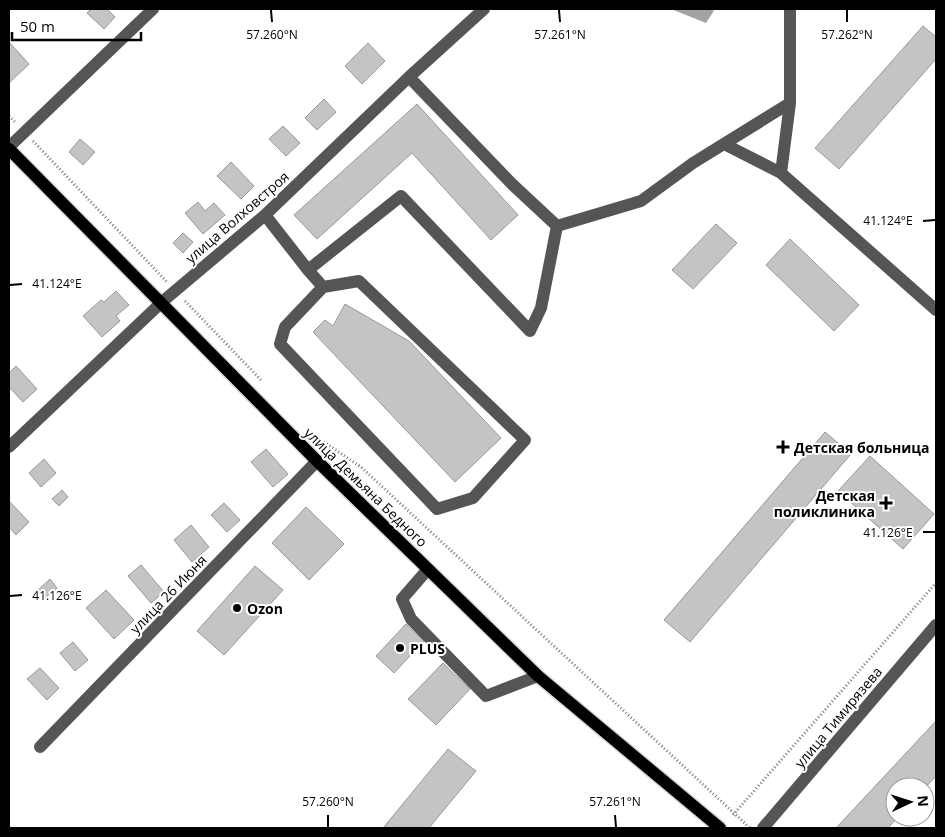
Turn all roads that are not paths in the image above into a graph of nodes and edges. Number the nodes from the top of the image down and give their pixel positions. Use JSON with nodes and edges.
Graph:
{"nodes":[{"id":1,"x":153,"y":9,"type":"edge"},
{"id":2,"x":484,"y":9,"type":"edge"},
{"id":3,"x":790,"y":9,"type":"edge"},
{"id":4,"x":409,"y":77,"type":"junction"},
{"id":5,"x":790,"y":103,"type":"junction"},
{"id":6,"x":724,"y":144,"type":"junction"},
{"id":7,"x":9,"y":148,"type":"edge"},
{"id":8,"x":782,"y":173,"type":"junction"},
{"id":9,"x":265,"y":215,"type":"junction"},
{"id":10,"x":557,"y":226,"type":"junction"},
{"id":11,"x":308,"y":270,"type":"junction"},
{"id":12,"x":323,"y":287,"type":"junction"},
{"id":13,"x":162,"y":302,"type":"junction"},
{"id":14,"x":936,"y":310,"type":"edge"},
{"id":15,"x":9,"y":447,"type":"edge"},
{"id":16,"x":317,"y":461,"type":"junction"},
{"id":17,"x":428,"y":569,"type":"junction"},
{"id":18,"x":936,"y":625,"type":"edge"},
{"id":19,"x":538,"y":676,"type":"junction"},
{"id":20,"x":40,"y":747,"type":"dead end"},
{"id":21,"x":724,"y":825,"type":"edge"},
{"id":22,"x":763,"y":828,"type":"edge"}],
"edges":[{"from":1,"to":7,"type":"street"},
{"from":2,"to":4,"type":"street","name":"улица Волховстроя"},
{"from":3,"to":5,"type":"street"},
{"from":4,"to":9,"type":"street","name":"улица Волховстроя"},
{"from":4,"to":10,"type":"street"},
{"from":5,"to":6,"type":"street"},
{"from":5,"to":8,"type":"street"},
{"from":6,"to":8,"type":"street"},
{"from":6,"to":10,"type":"street"},
{"from":7,"to":13,"type":"main road","name":"улица Демьяна Бедного"},
{"from":8,"to":14,"type":"street"},
{"from":9,"to":11,"type":"street"},
{"from":9,"to":13,"type":"street","name":"улица Волховстроя"},
{"from":10,"to":11,"type":"street"},
{"from":11,"to":12,"type":"street"},
{"from":12,"to":12,"type":"street"},
{"from":13,"to":15,"type":"street","name":"улица Волховстроя"},
{"from":13,"to":16,"type":"main road","name":"улица Демьяна Бедного"},
{"from":16,"to":17,"type":"main road","name":"улица Демьяна Бедного"},
{"from":16,"to":20,"type":"street","name":"улица 26 Июня"},
{"from":17,"to":19,"type":"main road","name":"улица Демьяна Бедного"},
{"from":17,"to":19,"type":"street"},
{"from":18,"to":22,"type":"street","name":"улица Тимирязева"},
{"from":19,"to":21,"type":"main road","name":"улица Демьяна Бедного"}]}
